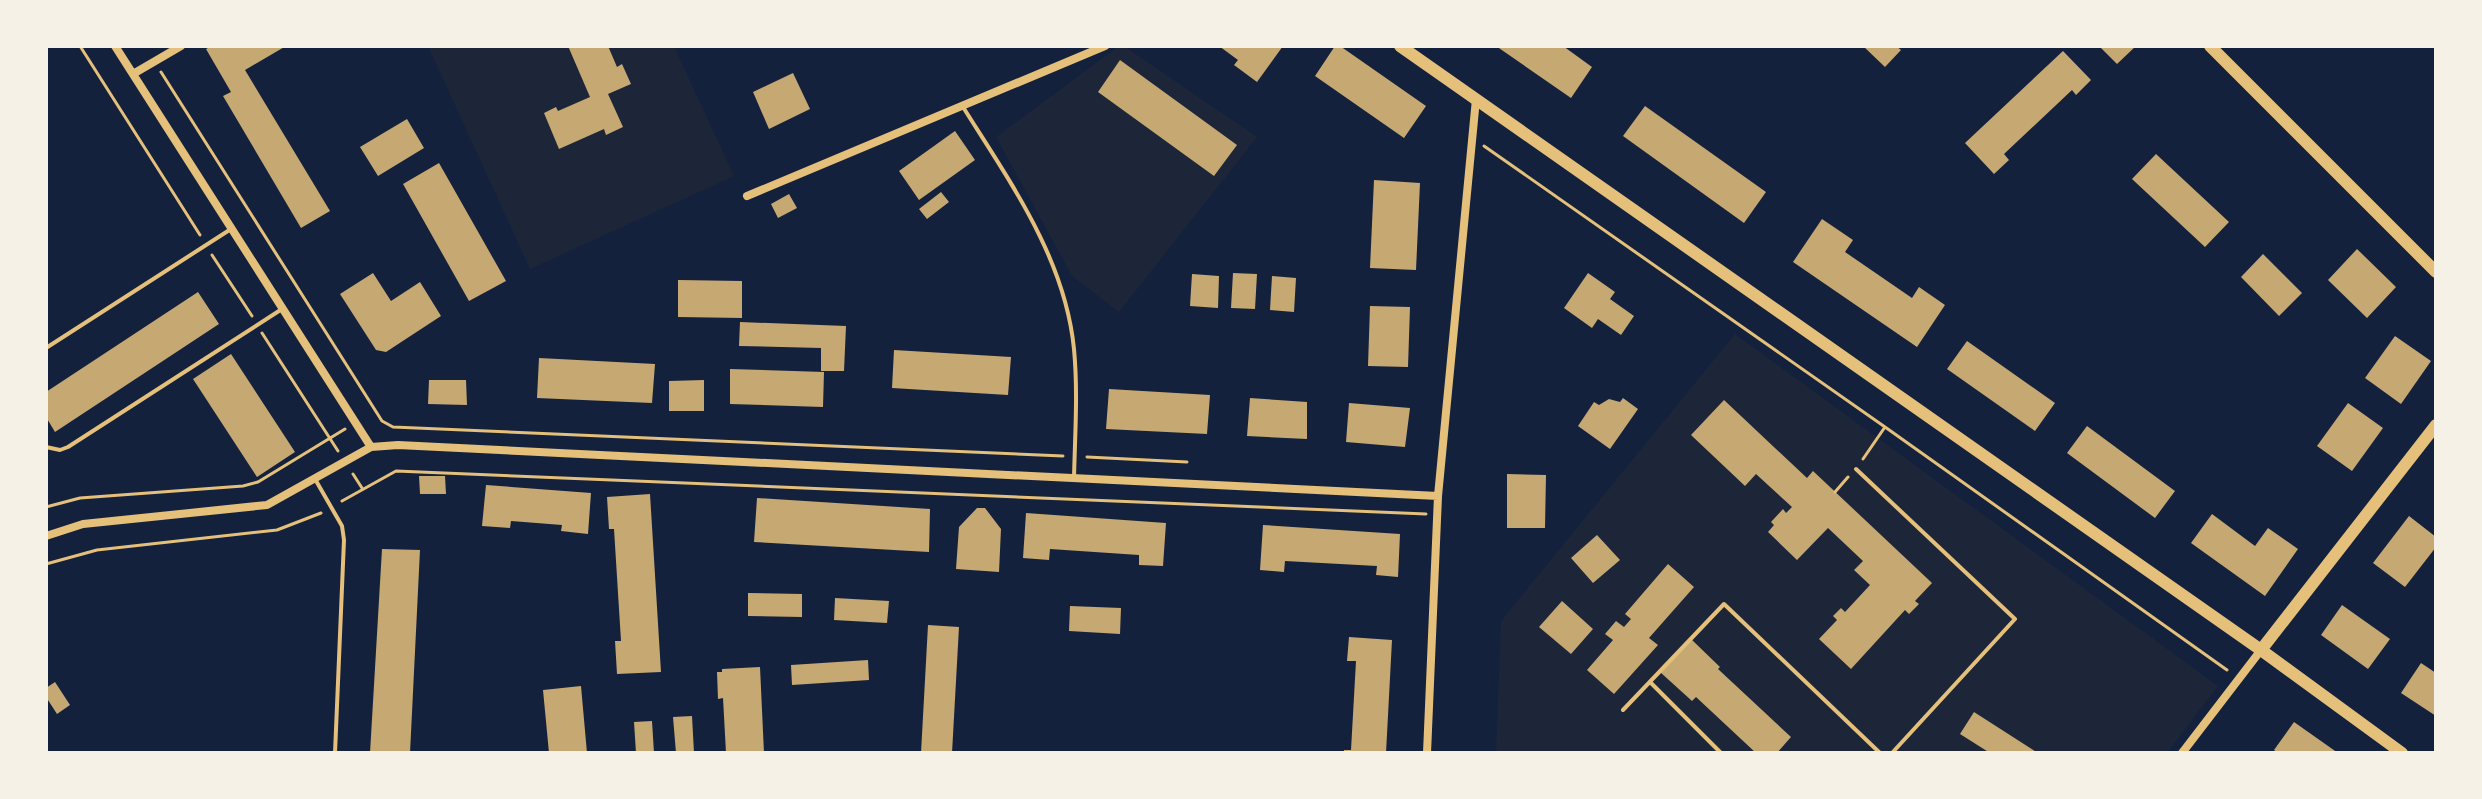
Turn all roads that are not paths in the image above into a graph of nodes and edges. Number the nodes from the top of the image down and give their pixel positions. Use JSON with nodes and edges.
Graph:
{"nodes":[{"id":1,"x":115,"y":46,"type":"edge"},
{"id":2,"x":181,"y":46,"type":"edge"},
{"id":3,"x":1105,"y":46,"type":"edge"},
{"id":4,"x":1400,"y":46,"type":"edge"},
{"id":5,"x":2210,"y":46,"type":"edge"},
{"id":6,"x":133,"y":74,"type":"junction"},
{"id":7,"x":1476,"y":99,"type":"junction"},
{"id":8,"x":962,"y":106,"type":"junction"},
{"id":9,"x":747,"y":196,"type":"dead end"},
{"id":10,"x":231,"y":229,"type":"junction"},
{"id":11,"x":2436,"y":272,"type":"edge"},
{"id":12,"x":282,"y":309,"type":"junction"},
{"id":13,"x":46,"y":348,"type":"edge"},
{"id":14,"x":2436,"y":425,"type":"edge"},
{"id":15,"x":46,"y":447,"type":"edge"},
{"id":16,"x":371,"y":447,"type":"junction"},
{"id":17,"x":1856,"y":469,"type":"road end"},
{"id":18,"x":1074,"y":478,"type":"junction"},
{"id":19,"x":315,"y":479,"type":"junction"},
{"id":20,"x":1438,"y":496,"type":"junction"},
{"id":21,"x":46,"y":536,"type":"edge"},
{"id":22,"x":2261,"y":650,"type":"junction"},
{"id":23,"x":1650,"y":682,"type":"junction"},
{"id":24,"x":1623,"y":710,"type":"dead end"},
{"id":25,"x":335,"y":753,"type":"edge"},
{"id":26,"x":1427,"y":753,"type":"edge"},
{"id":27,"x":1721,"y":753,"type":"edge"},
{"id":28,"x":1880,"y":753,"type":"edge"},
{"id":29,"x":1892,"y":753,"type":"edge"},
{"id":30,"x":2182,"y":753,"type":"edge"},
{"id":31,"x":2402,"y":753,"type":"edge"}],
"edges":[{"from":1,"to":6,"type":"street"},
{"from":2,"to":6,"type":"street"},
{"from":3,"to":8,"type":"street"},
{"from":4,"to":7,"type":"main road"},
{"from":5,"to":11,"type":"main road"},
{"from":6,"to":10,"type":"street"},
{"from":7,"to":20,"type":"street"},
{"from":7,"to":22,"type":"main road"},
{"from":8,"to":9,"type":"street"},
{"from":8,"to":18,"type":"lane"},
{"from":10,"to":12,"type":"street"},
{"from":10,"to":13,"type":"lane"},
{"from":12,"to":15,"type":"lane"},
{"from":12,"to":16,"type":"street"},
{"from":14,"to":22,"type":"main road"},
{"from":16,"to":18,"type":"street"},
{"from":16,"to":19,"type":"street"},
{"from":17,"to":29,"type":"lane"},
{"from":18,"to":20,"type":"street"},
{"from":19,"to":21,"type":"street"},
{"from":19,"to":25,"type":"lane"},
{"from":20,"to":26,"type":"street"},
{"from":22,"to":30,"type":"street"},
{"from":22,"to":31,"type":"main road"},
{"from":23,"to":24,"type":"lane"},
{"from":23,"to":27,"type":"lane"},
{"from":23,"to":28,"type":"lane"}]}
